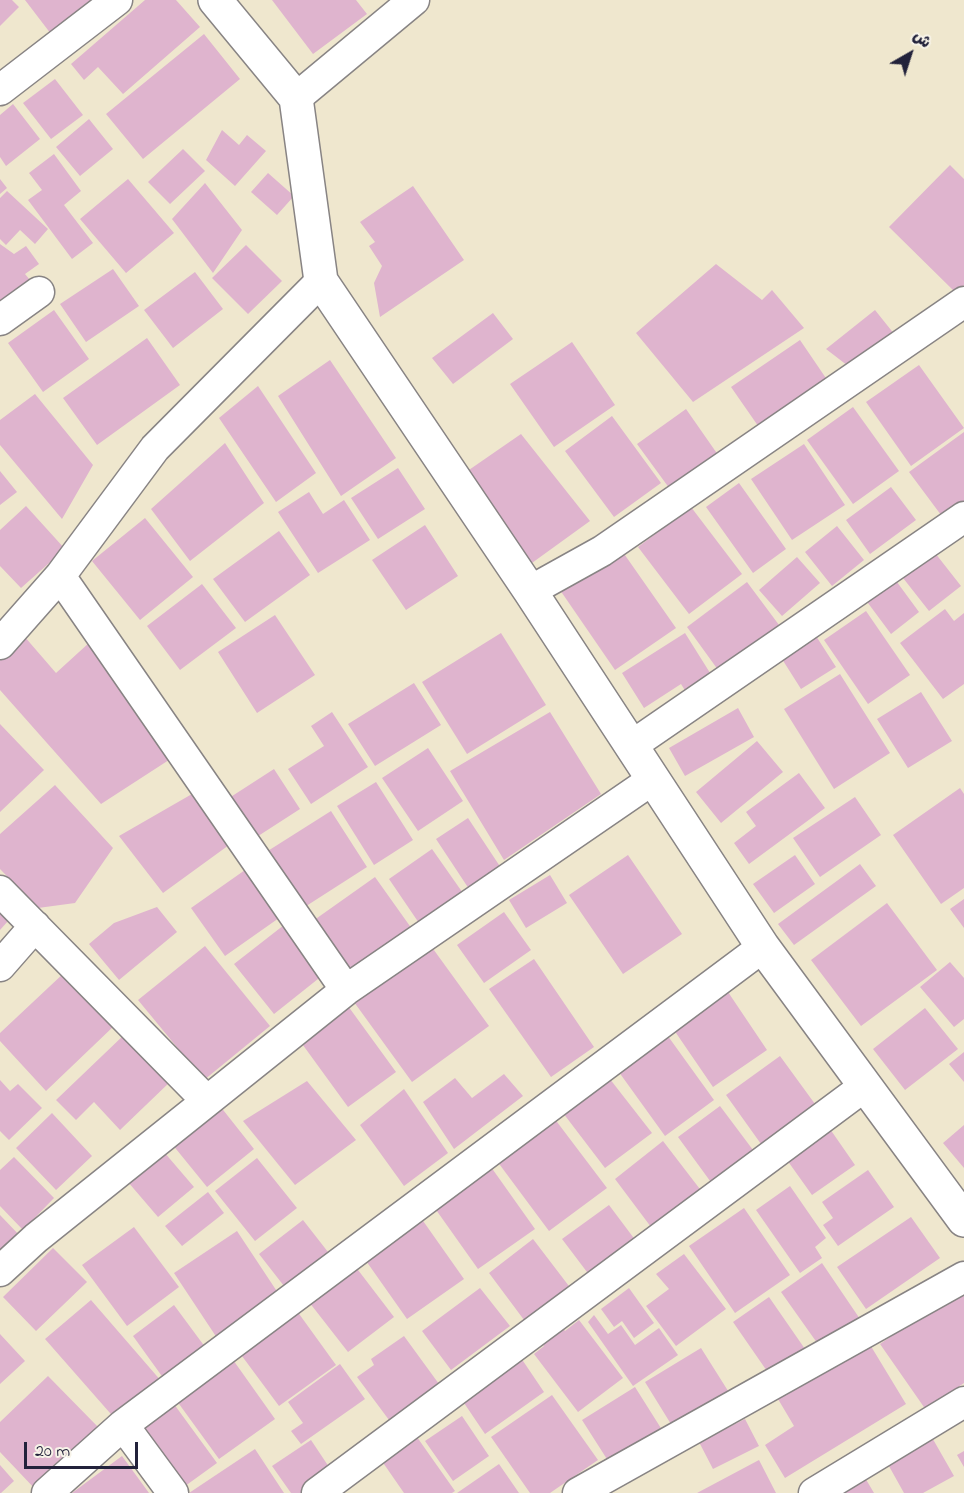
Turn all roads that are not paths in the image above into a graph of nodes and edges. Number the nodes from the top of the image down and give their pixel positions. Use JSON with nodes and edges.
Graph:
{"nodes":[{"id":1,"x":117,"y":0,"type":"edge"},
{"id":2,"x":215,"y":0,"type":"edge"},
{"id":3,"x":414,"y":0,"type":"edge"},
{"id":4,"x":0,"y":90,"type":"edge"},
{"id":5,"x":296,"y":98,"type":"junction"},
{"id":6,"x":321,"y":281,"type":"junction"},
{"id":7,"x":39,"y":292,"type":"dead end"},
{"id":8,"x":964,"y":302,"type":"edge"},
{"id":9,"x":0,"y":320,"type":"edge"},
{"id":10,"x":964,"y":517,"type":"edge"},
{"id":11,"x":60,"y":576,"type":"junction"},
{"id":12,"x":530,"y":591,"type":"junction"},
{"id":13,"x":0,"y":644,"type":"edge"},
{"id":14,"x":631,"y":746,"type":"junction"},
{"id":15,"x":652,"y":780,"type":"junction"},
{"id":16,"x":0,"y":891,"type":"edge"},
{"id":17,"x":35,"y":926,"type":"junction"},
{"id":18,"x":763,"y":947,"type":"junction"},
{"id":19,"x":0,"y":966,"type":"edge"},
{"id":20,"x":346,"y":990,"type":"junction"},
{"id":21,"x":865,"y":1086,"type":"junction"},
{"id":22,"x":207,"y":1101,"type":"junction"},
{"id":23,"x":964,"y":1220,"type":"edge"},
{"id":24,"x":0,"y":1271,"type":"edge"},
{"id":25,"x":964,"y":1277,"type":"edge"},
{"id":26,"x":964,"y":1402,"type":"edge"},
{"id":27,"x":123,"y":1425,"type":"junction"},
{"id":28,"x":46,"y":1493,"type":"edge"},
{"id":29,"x":173,"y":1493,"type":"edge"},
{"id":30,"x":317,"y":1493,"type":"edge"},
{"id":31,"x":579,"y":1493,"type":"edge"},
{"id":32,"x":814,"y":1493,"type":"edge"}],
"edges":[{"from":1,"to":4,"type":"street"},
{"from":2,"to":5,"type":"street"},
{"from":3,"to":5,"type":"street"},
{"from":5,"to":6,"type":"street"},
{"from":6,"to":11,"type":"street"},
{"from":6,"to":12,"type":"street"},
{"from":7,"to":9,"type":"street"},
{"from":8,"to":12,"type":"street"},
{"from":10,"to":14,"type":"street"},
{"from":11,"to":13,"type":"street"},
{"from":11,"to":20,"type":"street"},
{"from":12,"to":14,"type":"street"},
{"from":14,"to":15,"type":"street"},
{"from":15,"to":18,"type":"street"},
{"from":15,"to":20,"type":"street"},
{"from":16,"to":17,"type":"street"},
{"from":17,"to":19,"type":"street"},
{"from":17,"to":22,"type":"street"},
{"from":18,"to":21,"type":"street"},
{"from":18,"to":27,"type":"street"},
{"from":20,"to":22,"type":"street"},
{"from":21,"to":23,"type":"street"},
{"from":21,"to":30,"type":"street"},
{"from":22,"to":24,"type":"street"},
{"from":25,"to":31,"type":"street"},
{"from":26,"to":32,"type":"street"},
{"from":27,"to":28,"type":"street"},
{"from":27,"to":29,"type":"street"}]}
